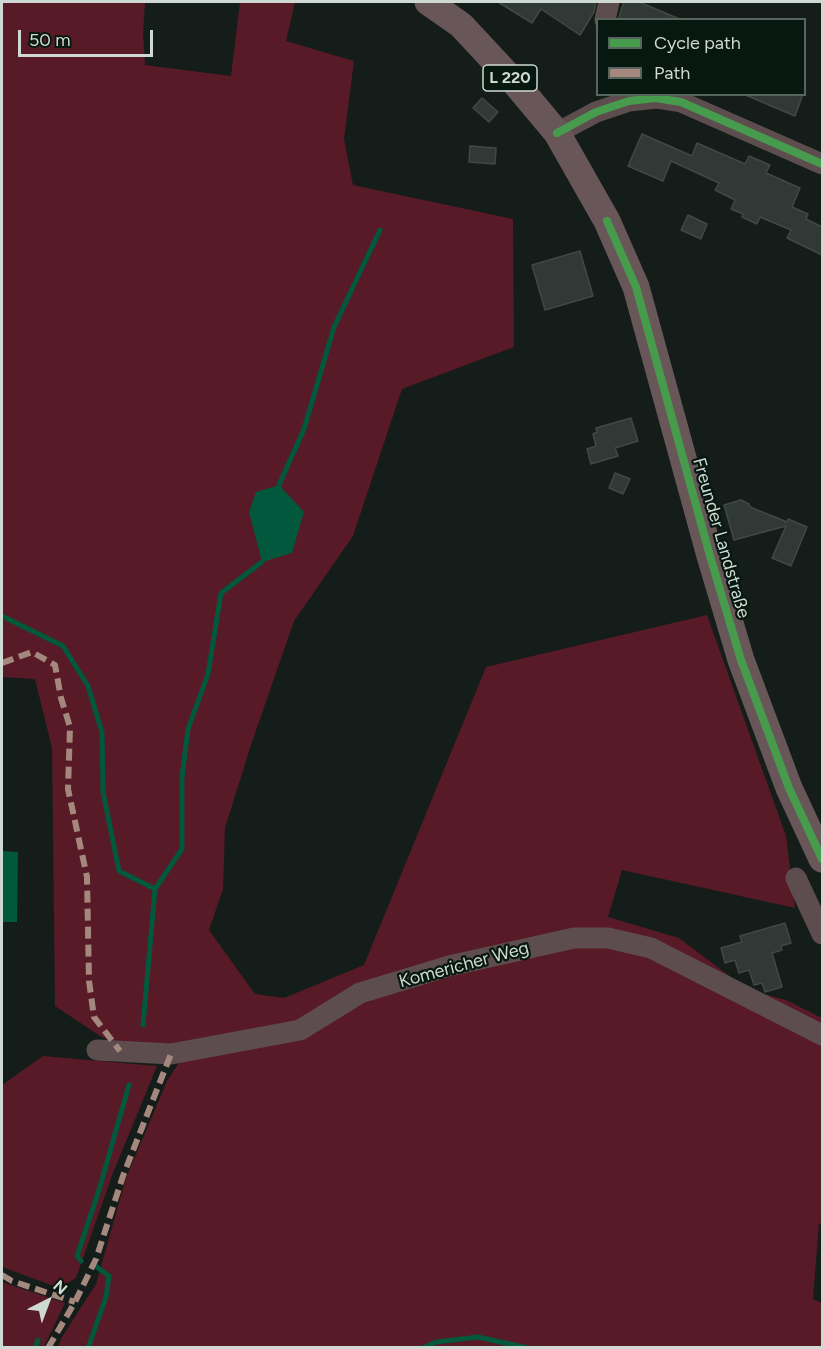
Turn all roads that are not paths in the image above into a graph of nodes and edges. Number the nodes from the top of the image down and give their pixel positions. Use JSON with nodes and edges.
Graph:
{"nodes":[{"id":1,"x":428,"y":2,"type":"edge"},
{"id":2,"x":609,"y":2,"type":"edge"},
{"id":3,"x":606,"y":18,"type":"edge"},
{"id":4,"x":597,"y":103,"type":"edge"},
{"id":5,"x":557,"y":132,"type":"junction"},
{"id":6,"x":822,"y":164,"type":"edge"},
{"id":7,"x":822,"y":859,"type":"edge"},
{"id":8,"x":796,"y":878,"type":"dead end"},
{"id":9,"x":822,"y":934,"type":"edge"},
{"id":10,"x":822,"y":1035,"type":"edge"},
{"id":11,"x":97,"y":1050,"type":"dead end"}],
"edges":[{"from":1,"to":5,"type":"main road","name":"Freunder Landstraße","number":"L 220"},
{"from":2,"to":3,"type":"street"},
{"from":4,"to":5,"type":"street"},
{"from":4,"to":6,"type":"street"},
{"from":5,"to":7,"type":"main road","name":"Freunder Landstraße","number":"L 220"},
{"from":8,"to":9,"type":"street"},
{"from":10,"to":11,"type":"street","name":"Komericher Weg"}]}
